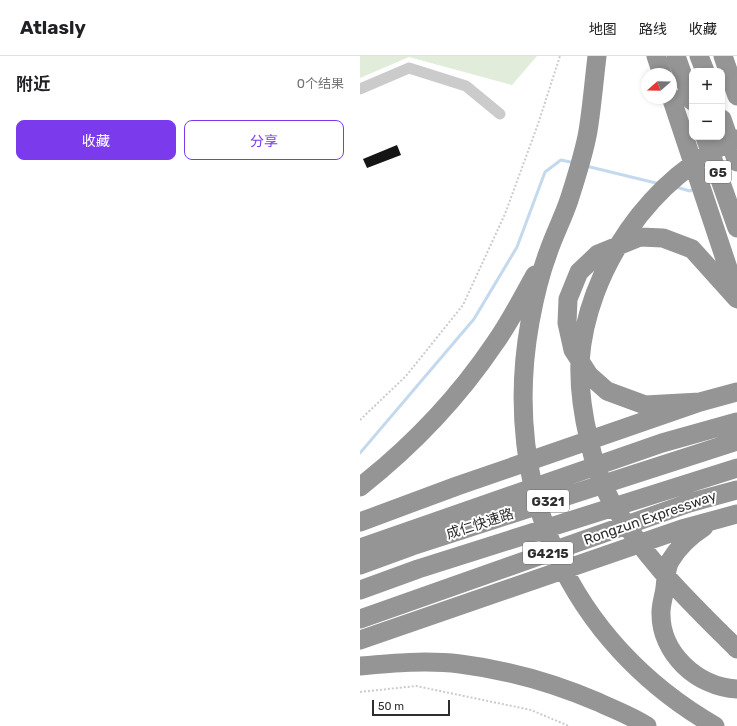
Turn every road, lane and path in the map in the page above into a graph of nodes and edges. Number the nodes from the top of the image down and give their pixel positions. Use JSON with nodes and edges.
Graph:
{"nodes":[{"id":1,"x":560,"y":56,"type":"edge"},
{"id":2,"x":597,"y":56,"type":"edge"},
{"id":3,"x":656,"y":56,"type":"edge"},
{"id":4,"x":676,"y":56,"type":"edge"},
{"id":5,"x":699,"y":56,"type":"edge"},
{"id":6,"x":723,"y":56,"type":"edge"},
{"id":7,"x":660,"y":68,"type":"edge"},
{"id":8,"x":704,"y":68,"type":"edge"},
{"id":9,"x":360,"y":89,"type":"edge"},
{"id":10,"x":689,"y":93,"type":"edge"},
{"id":11,"x":737,"y":96,"type":"edge"},
{"id":12,"x":673,"y":104,"type":"edge"},
{"id":13,"x":500,"y":114,"type":"dead end"},
{"id":14,"x":728,"y":130,"type":"edge"},
{"id":15,"x":706,"y":140,"type":"edge"},
{"id":16,"x":737,"y":162,"type":"edge"},
{"id":17,"x":737,"y":228,"type":"edge"},
{"id":18,"x":547,"y":255,"type":"junction"},
{"id":19,"x":737,"y":295,"type":"edge"},
{"id":20,"x":737,"y":299,"type":"edge"},
{"id":21,"x":737,"y":392,"type":"edge"},
{"id":22,"x":700,"y":402,"type":"junction"},
{"id":23,"x":360,"y":420,"type":"edge"},
{"id":24,"x":737,"y":422,"type":"edge"},
{"id":25,"x":737,"y":441,"type":"edge"},
{"id":26,"x":737,"y":468,"type":"edge"},
{"id":27,"x":360,"y":487,"type":"edge"},
{"id":28,"x":737,"y":490,"type":"edge"},
{"id":29,"x":737,"y":514,"type":"edge"},
{"id":30,"x":716,"y":520,"type":"junction"},
{"id":31,"x":360,"y":522,"type":"edge"},
{"id":32,"x":360,"y":548,"type":"edge"},
{"id":33,"x":360,"y":565,"type":"edge"},
{"id":34,"x":360,"y":590,"type":"edge"},
{"id":35,"x":360,"y":619,"type":"edge"},
{"id":36,"x":360,"y":640,"type":"edge"},
{"id":37,"x":737,"y":649,"type":"edge"},
{"id":38,"x":360,"y":666,"type":"edge"},
{"id":39,"x":737,"y":689,"type":"edge"},
{"id":40,"x":360,"y":692,"type":"edge"},
{"id":41,"x":569,"y":726,"type":"edge"},
{"id":42,"x":648,"y":726,"type":"edge"},
{"id":43,"x":715,"y":726,"type":"edge"}],
"edges":[{"from":1,"to":23,"type":"path"},
{"from":2,"to":18,"type":"highway"},
{"from":3,"to":7,"type":"highway"},
{"from":4,"to":10,"type":"highway"},
{"from":5,"to":8,"type":"highway"},
{"from":6,"to":11,"type":"highway"},
{"from":9,"to":13,"type":"street"},
{"from":12,"to":19,"type":"highway"},
{"from":14,"to":16,"type":"highway","number":"G5"},
{"from":14,"to":37,"type":"highway"},
{"from":15,"to":17,"type":"highway","number":"G5"},
{"from":18,"to":27,"type":"highway"},
{"from":18,"to":43,"type":"highway"},
{"from":20,"to":22,"type":"highway"},
{"from":21,"to":22,"type":"highway"},
{"from":22,"to":31,"type":"highway"},
{"from":24,"to":32,"type":"highway"},
{"from":25,"to":33,"type":"highway","name":"成仁快速路","number":"G321"},
{"from":26,"to":34,"type":"highway","name":"成仁快速路","number":"G321"},
{"from":28,"to":35,"type":"highway","name":"Rongzun Expressway","number":"G4215"},
{"from":29,"to":30,"type":"highway"},
{"from":30,"to":36,"type":"highway"},
{"from":30,"to":39,"type":"highway"},
{"from":38,"to":42,"type":"highway"},
{"from":40,"to":41,"type":"path"}]}
